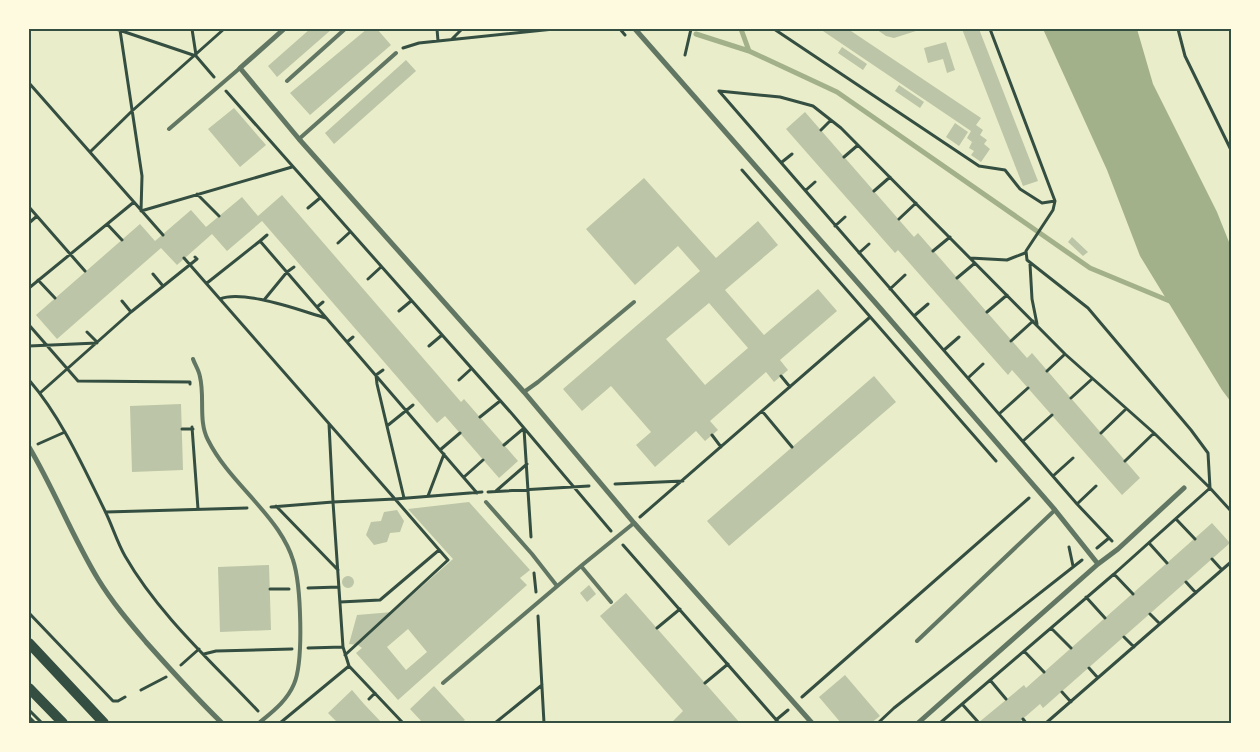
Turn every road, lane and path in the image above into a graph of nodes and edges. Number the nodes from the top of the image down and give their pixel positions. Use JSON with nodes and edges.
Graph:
{"nodes":[{"id":1,"x":116,"y":29,"type":"edge"},
{"id":2,"x":192,"y":29,"type":"edge"},
{"id":3,"x":224,"y":29,"type":"edge"},
{"id":4,"x":284,"y":29,"type":"edge"},
{"id":5,"x":345,"y":29,"type":"edge"},
{"id":6,"x":437,"y":29,"type":"edge"},
{"id":7,"x":462,"y":29,"type":"edge"},
{"id":8,"x":552,"y":29,"type":"edge"},
{"id":9,"x":620,"y":29,"type":"edge"},
{"id":10,"x":635,"y":29,"type":"edge"},
{"id":11,"x":691,"y":29,"type":"edge"},
{"id":12,"x":774,"y":29,"type":"edge"},
{"id":13,"x":990,"y":29,"type":"edge"},
{"id":14,"x":1178,"y":29,"type":"edge"},
{"id":15,"x":120,"y":30,"type":"junction"},
{"id":16,"x":626,"y":36,"type":"dead end"},
{"id":17,"x":451,"y":40,"type":"junction"},
{"id":18,"x":438,"y":41,"type":"junction"},
{"id":19,"x":396,"y":52,"type":"joint"},
{"id":20,"x":685,"y":55,"type":"dead end"},
{"id":21,"x":196,"y":56,"type":"junction"},
{"id":22,"x":240,"y":68,"type":"junction"},
{"id":23,"x":287,"y":81,"type":"dead end"},
{"id":24,"x":29,"y":83,"type":"edge"},
{"id":25,"x":221,"y":85,"type":"junction"},
{"id":26,"x":132,"y":112,"type":"junction"},
{"id":27,"x":831,"y":120,"type":"junction"},
{"id":28,"x":169,"y":130,"type":"dead end"},
{"id":29,"x":820,"y":130,"type":"dead end"},
{"id":30,"x":299,"y":139,"type":"junction"},
{"id":31,"x":858,"y":145,"type":"junction"},
{"id":32,"x":1231,"y":150,"type":"edge"},
{"id":33,"x":90,"y":152,"type":"junction"},
{"id":34,"x":792,"y":154,"type":"dead end"},
{"id":35,"x":844,"y":157,"type":"dead end"},
{"id":36,"x":782,"y":162,"type":"junction"},
{"id":37,"x":292,"y":167,"type":"junction"},
{"id":38,"x":742,"y":170,"type":"dead end"},
{"id":39,"x":890,"y":177,"type":"junction"},
{"id":40,"x":815,"y":182,"type":"dead end"},
{"id":41,"x":806,"y":190,"type":"junction"},
{"id":42,"x":874,"y":191,"type":"dead end"},
{"id":43,"x":197,"y":194,"type":"junction"},
{"id":44,"x":320,"y":198,"type":"junction"},
{"id":45,"x":1055,"y":200,"type":"junction"},
{"id":46,"x":134,"y":202,"type":"junction"},
{"id":47,"x":916,"y":203,"type":"junction"},
{"id":48,"x":29,"y":208,"type":"edge"},
{"id":49,"x":308,"y":208,"type":"dead end"},
{"id":50,"x":142,"y":211,"type":"junction"},
{"id":51,"x":36,"y":216,"type":"junction"},
{"id":52,"x":219,"y":216,"type":"dead end"},
{"id":53,"x":845,"y":217,"type":"dead end"},
{"id":54,"x":898,"y":220,"type":"dead end"},
{"id":55,"x":29,"y":224,"type":"edge"},
{"id":56,"x":107,"y":224,"type":"junction"},
{"id":57,"x":834,"y":226,"type":"junction"},
{"id":58,"x":350,"y":232,"type":"junction"},
{"id":59,"x":163,"y":235,"type":"dead end"},
{"id":60,"x":267,"y":235,"type":"dead end"},
{"id":61,"x":252,"y":237,"type":"dead end"},
{"id":62,"x":950,"y":237,"type":"junction"},
{"id":63,"x":122,"y":240,"type":"dead end"},
{"id":64,"x":258,"y":241,"type":"junction"},
{"id":65,"x":338,"y":243,"type":"dead end"},
{"id":66,"x":869,"y":244,"type":"dead end"},
{"id":67,"x":933,"y":251,"type":"dead end"},
{"id":68,"x":859,"y":253,"type":"junction"},
{"id":69,"x":1025,"y":253,"type":"junction"},
{"id":70,"x":70,"y":254,"type":"junction"},
{"id":71,"x":195,"y":257,"type":"dead end"},
{"id":72,"x":184,"y":258,"type":"dead end"},
{"id":73,"x":970,"y":258,"type":"junction"},
{"id":74,"x":975,"y":263,"type":"junction"},
{"id":75,"x":1030,"y":263,"type":"junction"},
{"id":76,"x":190,"y":264,"type":"junction"},
{"id":77,"x":294,"y":267,"type":"dead end"},
{"id":78,"x":381,"y":267,"type":"junction"},
{"id":79,"x":85,"y":271,"type":"dead end"},
{"id":80,"x":287,"y":272,"type":"junction"},
{"id":81,"x":153,"y":274,"type":"dead end"},
{"id":82,"x":905,"y":275,"type":"dead end"},
{"id":83,"x":957,"y":278,"type":"dead end"},
{"id":84,"x":368,"y":279,"type":"dead end"},
{"id":85,"x":38,"y":280,"type":"junction"},
{"id":86,"x":207,"y":283,"type":"junction"},
{"id":87,"x":163,"y":286,"type":"junction"},
{"id":88,"x":29,"y":288,"type":"edge"},
{"id":89,"x":890,"y":288,"type":"junction"},
{"id":90,"x":895,"y":294,"type":"junction"},
{"id":91,"x":1007,"y":295,"type":"junction"},
{"id":92,"x":55,"y":298,"type":"dead end"},
{"id":93,"x":220,"y":299,"type":"junction"},
{"id":94,"x":264,"y":300,"type":"junction"},
{"id":95,"x":122,"y":301,"type":"dead end"},
{"id":96,"x":411,"y":301,"type":"junction"},
{"id":97,"x":323,"y":302,"type":"dead end"},
{"id":98,"x":634,"y":302,"type":"dead end"},
{"id":99,"x":928,"y":304,"type":"dead end"},
{"id":100,"x":317,"y":307,"type":"junction"},
{"id":101,"x":880,"y":308,"type":"junction"},
{"id":102,"x":399,"y":311,"type":"dead end"},
{"id":103,"x":131,"y":312,"type":"junction"},
{"id":104,"x":987,"y":312,"type":"dead end"},
{"id":105,"x":914,"y":316,"type":"junction"},
{"id":106,"x":326,"y":318,"type":"junction"},
{"id":107,"x":870,"y":318,"type":"junction"},
{"id":108,"x":1033,"y":321,"type":"junction"},
{"id":109,"x":1037,"y":324,"type":"junction"},
{"id":110,"x":29,"y":325,"type":"edge"},
{"id":111,"x":87,"y":332,"type":"dead end"},
{"id":112,"x":442,"y":335,"type":"junction"},
{"id":113,"x":353,"y":337,"type":"dead end"},
{"id":114,"x":959,"y":337,"type":"dead end"},
{"id":115,"x":1011,"y":341,"type":"dead end"},
{"id":116,"x":347,"y":342,"type":"junction"},
{"id":117,"x":97,"y":343,"type":"junction"},
{"id":118,"x":46,"y":344,"type":"junction"},
{"id":119,"x":29,"y":346,"type":"edge"},
{"id":120,"x":429,"y":346,"type":"dead end"},
{"id":121,"x":944,"y":350,"type":"junction"},
{"id":122,"x":1065,"y":354,"type":"junction"},
{"id":123,"x":193,"y":359,"type":"dead end"},
{"id":124,"x":983,"y":364,"type":"dead end"},
{"id":125,"x":67,"y":369,"type":"junction"},
{"id":126,"x":472,"y":369,"type":"junction"},
{"id":127,"x":383,"y":370,"type":"dead end"},
{"id":128,"x":1047,"y":371,"type":"dead end"},
{"id":129,"x":376,"y":375,"type":"junction"},
{"id":130,"x":781,"y":376,"type":"dead end"},
{"id":131,"x":968,"y":378,"type":"junction"},
{"id":132,"x":1092,"y":379,"type":"junction"},
{"id":133,"x":29,"y":380,"type":"edge"},
{"id":134,"x":459,"y":380,"type":"dead end"},
{"id":135,"x":790,"y":387,"type":"junction"},
{"id":136,"x":1028,"y":388,"type":"dead end"},
{"id":137,"x":190,"y":391,"type":"dead end"},
{"id":138,"x":524,"y":392,"type":"junction"},
{"id":139,"x":40,"y":393,"type":"junction"},
{"id":140,"x":1071,"y":398,"type":"dead end"},
{"id":141,"x":500,"y":401,"type":"junction"},
{"id":142,"x":412,"y":405,"type":"dead end"},
{"id":143,"x":1126,"y":409,"type":"junction"},
{"id":144,"x":406,"y":410,"type":"junction"},
{"id":145,"x":762,"y":411,"type":"junction"},
{"id":146,"x":999,"y":414,"type":"junction"},
{"id":147,"x":1052,"y":415,"type":"dead end"},
{"id":148,"x":480,"y":417,"type":"dead end"},
{"id":149,"x":192,"y":419,"type":"dead end"},
{"id":150,"x":330,"y":424,"type":"junction"},
{"id":151,"x":387,"y":426,"type":"junction"},
{"id":152,"x":524,"y":428,"type":"junction"},
{"id":153,"x":64,"y":432,"type":"junction"},
{"id":154,"x":460,"y":433,"type":"dead end"},
{"id":155,"x":1101,"y":433,"type":"dead end"},
{"id":156,"x":1154,"y":434,"type":"junction"},
{"id":157,"x":712,"y":435,"type":"dead end"},
{"id":158,"x":1022,"y":441,"type":"junction"},
{"id":159,"x":504,"y":445,"type":"dead end"},
{"id":160,"x":29,"y":447,"type":"edge"},
{"id":161,"x":721,"y":447,"type":"junction"},
{"id":162,"x":792,"y":447,"type":"dead end"},
{"id":163,"x":440,"y":450,"type":"junction"},
{"id":164,"x":444,"y":454,"type":"junction"},
{"id":165,"x":1073,"y":458,"type":"dead end"},
{"id":166,"x":483,"y":460,"type":"dead end"},
{"id":167,"x":1125,"y":461,"type":"dead end"},
{"id":168,"x":997,"y":462,"type":"dead end"},
{"id":169,"x":527,"y":463,"type":"dead end"},
{"id":170,"x":1053,"y":476,"type":"junction"},
{"id":171,"x":464,"y":477,"type":"junction"},
{"id":172,"x":683,"y":480,"type":"junction"},
{"id":173,"x":603,"y":485,"type":"junction"},
{"id":174,"x":1096,"y":486,"type":"dead end"},
{"id":175,"x":1184,"y":488,"type":"dead end"},
{"id":176,"x":1210,"y":488,"type":"junction"},
{"id":177,"x":496,"y":491,"type":"dead end"},
{"id":178,"x":1022,"y":491,"type":"dead end"},
{"id":179,"x":428,"y":496,"type":"dead end"},
{"id":180,"x":404,"y":498,"type":"dead end"},
{"id":181,"x":1029,"y":498,"type":"junction"},
{"id":182,"x":395,"y":499,"type":"junction"},
{"id":183,"x":333,"y":502,"type":"junction"},
{"id":184,"x":486,"y":502,"type":"joint"},
{"id":185,"x":1077,"y":504,"type":"junction"},
{"id":186,"x":276,"y":506,"type":"junction"},
{"id":187,"x":260,"y":508,"type":"junction"},
{"id":188,"x":198,"y":509,"type":"junction"},
{"id":189,"x":1055,"y":510,"type":"junction"},
{"id":190,"x":1231,"y":511,"type":"edge"},
{"id":191,"x":106,"y":512,"type":"junction"},
{"id":192,"x":1046,"y":518,"type":"junction"},
{"id":193,"x":1176,"y":519,"type":"junction"},
{"id":194,"x":634,"y":523,"type":"junction"},
{"id":195,"x":616,"y":537,"type":"junction"},
{"id":196,"x":1109,"y":538,"type":"junction"},
{"id":197,"x":1195,"y":539,"type":"dead end"},
{"id":198,"x":1148,"y":543,"type":"junction"},
{"id":199,"x":1069,"y":546,"type":"dead end"},
{"id":200,"x":1118,"y":548,"type":"junction"},
{"id":201,"x":438,"y":550,"type":"junction"},
{"id":202,"x":1089,"y":555,"type":"junction"},
{"id":203,"x":1130,"y":559,"type":"junction"},
{"id":204,"x":1212,"y":559,"type":"dead end"},
{"id":205,"x":1231,"y":562,"type":"edge"},
{"id":206,"x":1167,"y":563,"type":"dead end"},
{"id":207,"x":1098,"y":564,"type":"junction"},
{"id":208,"x":581,"y":566,"type":"junction"},
{"id":209,"x":1073,"y":566,"type":"junction"},
{"id":210,"x":338,"y":570,"type":"junction"},
{"id":211,"x":1222,"y":570,"type":"junction"},
{"id":212,"x":1114,"y":574,"type":"junction"},
{"id":213,"x":1186,"y":582,"type":"dead end"},
{"id":214,"x":558,"y":586,"type":"junction"},
{"id":215,"x":1196,"y":593,"type":"junction"},
{"id":216,"x":1132,"y":594,"type":"dead end"},
{"id":217,"x":1086,"y":597,"type":"junction"},
{"id":218,"x":340,"y":602,"type":"junction"},
{"id":219,"x":611,"y":602,"type":"dead end"},
{"id":220,"x":680,"y":609,"type":"junction"},
{"id":221,"x":29,"y":613,"type":"edge"},
{"id":222,"x":1150,"y":614,"type":"dead end"},
{"id":223,"x":1105,"y":618,"type":"dead end"},
{"id":224,"x":1160,"y":624,"type":"junction"},
{"id":225,"x":657,"y":628,"type":"dead end"},
{"id":226,"x":1050,"y":628,"type":"junction"},
{"id":227,"x":1124,"y":637,"type":"dead end"},
{"id":228,"x":917,"y":641,"type":"dead end"},
{"id":229,"x":29,"y":643,"type":"edge"},
{"id":230,"x":342,"y":647,"type":"junction"},
{"id":231,"x":1134,"y":647,"type":"junction"},
{"id":232,"x":300,"y":648,"type":"junction"},
{"id":233,"x":1071,"y":648,"type":"dead end"},
{"id":234,"x":1024,"y":651,"type":"junction"},
{"id":235,"x":204,"y":654,"type":"junction"},
{"id":236,"x":345,"y":655,"type":"junction"},
{"id":237,"x":728,"y":664,"type":"junction"},
{"id":238,"x":349,"y":666,"type":"junction"},
{"id":239,"x":1089,"y":668,"type":"dead end"},
{"id":240,"x":1044,"y":672,"type":"dead end"},
{"id":241,"x":1098,"y":678,"type":"junction"},
{"id":242,"x":990,"y":680,"type":"junction"},
{"id":243,"x":443,"y":683,"type":"dead end"},
{"id":244,"x":705,"y":683,"type":"dead end"},
{"id":245,"x":542,"y":685,"type":"dead end"},
{"id":246,"x":29,"y":688,"type":"edge"},
{"id":247,"x":1062,"y":692,"type":"dead end"},
{"id":248,"x":375,"y":694,"type":"junction"},
{"id":249,"x":125,"y":697,"type":"dead end"},
{"id":250,"x":369,"y":699,"type":"dead end"},
{"id":251,"x":1006,"y":699,"type":"dead end"},
{"id":252,"x":1070,"y":702,"type":"junction"},
{"id":253,"x":794,"y":704,"type":"junction"},
{"id":254,"x":962,"y":704,"type":"junction"},
{"id":255,"x":29,"y":710,"type":"edge"},
{"id":256,"x":29,"y":717,"type":"edge"},
{"id":257,"x":265,"y":718,"type":"junction"},
{"id":258,"x":1022,"y":719,"type":"dead end"},
{"id":259,"x":777,"y":722,"type":"edge"},
{"id":260,"x":35,"y":723,"type":"edge"},
{"id":261,"x":42,"y":723,"type":"edge"},
{"id":262,"x":63,"y":723,"type":"edge"},
{"id":263,"x":104,"y":723,"type":"edge"},
{"id":264,"x":222,"y":723,"type":"edge"},
{"id":265,"x":259,"y":723,"type":"edge"},
{"id":266,"x":280,"y":723,"type":"edge"},
{"id":267,"x":403,"y":723,"type":"edge"},
{"id":268,"x":495,"y":723,"type":"edge"},
{"id":269,"x":812,"y":723,"type":"edge"},
{"id":270,"x":878,"y":723,"type":"edge"},
{"id":271,"x":918,"y":723,"type":"edge"},
{"id":272,"x":940,"y":723,"type":"edge"},
{"id":273,"x":979,"y":723,"type":"edge"},
{"id":274,"x":1026,"y":723,"type":"edge"},
{"id":275,"x":1046,"y":723,"type":"edge"}],
"edges":[{"from":1,"to":15,"type":"path"},
{"from":2,"to":21,"type":"path"},
{"from":3,"to":21,"type":"path"},
{"from":4,"to":22,"type":"street"},
{"from":5,"to":23,"type":"lane"},
{"from":6,"to":18,"type":"path"},
{"from":7,"to":17,"type":"path"},
{"from":8,"to":17,"type":"path"},
{"from":9,"to":16,"type":"path"},
{"from":10,"to":101,"type":"street"},
{"from":11,"to":20,"type":"path"},
{"from":12,"to":45,"type":"path"},
{"from":13,"to":45,"type":"path"},
{"from":14,"to":32,"type":"path"},
{"from":15,"to":21,"type":"path"},
{"from":15,"to":26,"type":"path"},
{"from":17,"to":18,"type":"path"},
{"from":18,"to":19,"type":"path"},
{"from":19,"to":30,"type":"lane"},
{"from":21,"to":25,"type":"path"},
{"from":21,"to":26,"type":"path"},
{"from":22,"to":25,"type":"lane"},
{"from":22,"to":30,"type":"street"},
{"from":24,"to":33,"type":"path"},
{"from":25,"to":28,"type":"lane"},
{"from":25,"to":37,"type":"path"},
{"from":26,"to":33,"type":"path"},
{"from":26,"to":50,"type":"path"},
{"from":27,"to":29,"type":"path"},
{"from":27,"to":31,"type":"path"},
{"from":27,"to":36,"type":"path"},
{"from":30,"to":138,"type":"street"},
{"from":31,"to":35,"type":"path"},
{"from":31,"to":39,"type":"path"},
{"from":33,"to":46,"type":"path"},
{"from":34,"to":36,"type":"path"},
{"from":36,"to":41,"type":"path"},
{"from":37,"to":43,"type":"path"},
{"from":37,"to":44,"type":"path"},
{"from":38,"to":107,"type":"path"},
{"from":39,"to":42,"type":"path"},
{"from":39,"to":47,"type":"path"},
{"from":40,"to":41,"type":"path"},
{"from":41,"to":57,"type":"path"},
{"from":43,"to":50,"type":"path"},
{"from":43,"to":52,"type":"path"},
{"from":44,"to":49,"type":"path"},
{"from":44,"to":58,"type":"path"},
{"from":45,"to":69,"type":"path"},
{"from":46,"to":50,"type":"path"},
{"from":46,"to":56,"type":"path"},
{"from":47,"to":54,"type":"path"},
{"from":47,"to":62,"type":"path"},
{"from":48,"to":51,"type":"path"},
{"from":50,"to":59,"type":"path"},
{"from":51,"to":55,"type":"path"},
{"from":51,"to":70,"type":"path"},
{"from":53,"to":57,"type":"path"},
{"from":56,"to":63,"type":"path"},
{"from":56,"to":70,"type":"path"},
{"from":57,"to":68,"type":"path"},
{"from":58,"to":65,"type":"path"},
{"from":58,"to":78,"type":"path"},
{"from":60,"to":64,"type":"path"},
{"from":61,"to":64,"type":"path"},
{"from":62,"to":67,"type":"path"},
{"from":62,"to":73,"type":"path"},
{"from":64,"to":80,"type":"path"},
{"from":64,"to":86,"type":"path"},
{"from":66,"to":68,"type":"path"},
{"from":68,"to":89,"type":"path"},
{"from":69,"to":73,"type":"path"},
{"from":69,"to":75,"type":"path"},
{"from":70,"to":79,"type":"path"},
{"from":70,"to":85,"type":"path"},
{"from":71,"to":76,"type":"path"},
{"from":72,"to":76,"type":"path"},
{"from":73,"to":74,"type":"path"},
{"from":74,"to":83,"type":"path"},
{"from":74,"to":91,"type":"path"},
{"from":75,"to":109,"type":"path"},
{"from":75,"to":176,"type":"path"},
{"from":76,"to":86,"type":"path"},
{"from":76,"to":87,"type":"path"},
{"from":77,"to":80,"type":"path"},
{"from":78,"to":84,"type":"path"},
{"from":78,"to":96,"type":"path"},
{"from":80,"to":94,"type":"path"},
{"from":80,"to":100,"type":"path"},
{"from":81,"to":87,"type":"path"},
{"from":82,"to":89,"type":"path"},
{"from":85,"to":88,"type":"path"},
{"from":85,"to":92,"type":"path"},
{"from":86,"to":93,"type":"path"},
{"from":87,"to":103,"type":"path"},
{"from":89,"to":90,"type":"path"},
{"from":90,"to":101,"type":"path"},
{"from":90,"to":105,"type":"path"},
{"from":91,"to":104,"type":"path"},
{"from":91,"to":108,"type":"path"},
{"from":93,"to":94,"type":"path"},
{"from":93,"to":150,"type":"path"},
{"from":94,"to":106,"type":"path"},
{"from":95,"to":103,"type":"path"},
{"from":96,"to":102,"type":"path"},
{"from":96,"to":112,"type":"path"},
{"from":97,"to":100,"type":"path"},
{"from":98,"to":138,"type":"lane"},
{"from":99,"to":105,"type":"path"},
{"from":100,"to":106,"type":"path"},
{"from":101,"to":107,"type":"path"},
{"from":101,"to":189,"type":"street"},
{"from":103,"to":117,"type":"path"},
{"from":105,"to":121,"type":"path"},
{"from":106,"to":116,"type":"path"},
{"from":107,"to":135,"type":"path"},
{"from":107,"to":168,"type":"path"},
{"from":108,"to":109,"type":"path"},
{"from":108,"to":115,"type":"path"},
{"from":109,"to":122,"type":"path"},
{"from":110,"to":118,"type":"path"},
{"from":111,"to":117,"type":"path"},
{"from":112,"to":120,"type":"path"},
{"from":112,"to":126,"type":"path"},
{"from":113,"to":116,"type":"path"},
{"from":114,"to":121,"type":"path"},
{"from":116,"to":129,"type":"path"},
{"from":117,"to":118,"type":"path"},
{"from":117,"to":125,"type":"path"},
{"from":118,"to":119,"type":"path"},
{"from":118,"to":125,"type":"path"},
{"from":121,"to":131,"type":"path"},
{"from":122,"to":128,"type":"path"},
{"from":122,"to":132,"type":"path"},
{"from":123,"to":187,"type":"lane"},
{"from":124,"to":131,"type":"path"},
{"from":125,"to":137,"type":"path"},
{"from":125,"to":139,"type":"path"},
{"from":126,"to":134,"type":"path"},
{"from":126,"to":141,"type":"path"},
{"from":127,"to":129,"type":"path"},
{"from":129,"to":144,"type":"path"},
{"from":129,"to":151,"type":"path"},
{"from":130,"to":135,"type":"path"},
{"from":131,"to":146,"type":"path"},
{"from":132,"to":140,"type":"path"},
{"from":132,"to":143,"type":"path"},
{"from":133,"to":139,"type":"path"},
{"from":135,"to":145,"type":"path"},
{"from":136,"to":146,"type":"path"},
{"from":138,"to":173,"type":"street"},
{"from":139,"to":153,"type":"path"},
{"from":141,"to":148,"type":"path"},
{"from":141,"to":152,"type":"path"},
{"from":142,"to":144,"type":"path"},
{"from":143,"to":155,"type":"path"},
{"from":143,"to":156,"type":"path"},
{"from":144,"to":151,"type":"path"},
{"from":144,"to":163,"type":"path"},
{"from":145,"to":161,"type":"path"},
{"from":145,"to":162,"type":"path"},
{"from":146,"to":158,"type":"path"},
{"from":147,"to":158,"type":"path"},
{"from":149,"to":188,"type":"path"},
{"from":150,"to":182,"type":"path"},
{"from":150,"to":183,"type":"path"},
{"from":151,"to":180,"type":"path"},
{"from":152,"to":159,"type":"path"},
{"from":152,"to":195,"type":"path"},
{"from":153,"to":160,"type":"path"},
{"from":153,"to":191,"type":"path"},
{"from":154,"to":163,"type":"path"},
{"from":156,"to":167,"type":"path"},
{"from":156,"to":176,"type":"path"},
{"from":157,"to":161,"type":"path"},
{"from":158,"to":170,"type":"path"},
{"from":160,"to":264,"type":"street"},
{"from":161,"to":172,"type":"path"},
{"from":163,"to":164,"type":"path"},
{"from":164,"to":171,"type":"path"},
{"from":164,"to":179,"type":"path"},
{"from":165,"to":170,"type":"path"},
{"from":166,"to":171,"type":"path"},
{"from":169,"to":177,"type":"path"},
{"from":170,"to":185,"type":"path"},
{"from":171,"to":184,"type":"path"},
{"from":172,"to":173,"type":"path"},
{"from":172,"to":194,"type":"path"},
{"from":173,"to":194,"type":"street"},
{"from":174,"to":185,"type":"path"},
{"from":175,"to":200,"type":"street"},
{"from":176,"to":190,"type":"path"},
{"from":176,"to":193,"type":"path"},
{"from":178,"to":181,"type":"path"},
{"from":181,"to":192,"type":"path"},
{"from":181,"to":253,"type":"path"},
{"from":182,"to":183,"type":"path"},
{"from":182,"to":201,"type":"path"},
{"from":183,"to":186,"type":"path"},
{"from":183,"to":210,"type":"path"},
{"from":184,"to":214,"type":"lane"},
{"from":185,"to":196,"type":"path"},
{"from":186,"to":187,"type":"path"},
{"from":186,"to":210,"type":"path"},
{"from":187,"to":188,"type":"path"},
{"from":187,"to":232,"type":"lane"},
{"from":188,"to":191,"type":"path"},
{"from":189,"to":192,"type":"lane"},
{"from":189,"to":202,"type":"street"},
{"from":191,"to":235,"type":"path"},
{"from":192,"to":228,"type":"lane"},
{"from":193,"to":197,"type":"path"},
{"from":193,"to":198,"type":"path"},
{"from":194,"to":195,"type":"lane"},
{"from":194,"to":253,"type":"street"},
{"from":195,"to":208,"type":"lane"},
{"from":195,"to":220,"type":"path"},
{"from":196,"to":200,"type":"path"},
{"from":196,"to":202,"type":"path"},
{"from":198,"to":203,"type":"path"},
{"from":198,"to":206,"type":"path"},
{"from":199,"to":209,"type":"path"},
{"from":200,"to":203,"type":"path"},
{"from":200,"to":207,"type":"street"},
{"from":201,"to":218,"type":"path"},
{"from":201,"to":236,"type":"path"},
{"from":202,"to":207,"type":"street"},
{"from":202,"to":209,"type":"path"},
{"from":203,"to":212,"type":"path"},
{"from":204,"to":211,"type":"path"},
{"from":205,"to":211,"type":"path"},
{"from":207,"to":271,"type":"street"},
{"from":208,"to":214,"type":"lane"},
{"from":208,"to":219,"type":"lane"},
{"from":209,"to":270,"type":"path"},
{"from":210,"to":218,"type":"path"},
{"from":211,"to":215,"type":"path"},
{"from":212,"to":216,"type":"path"},
{"from":212,"to":217,"type":"path"},
{"from":213,"to":215,"type":"path"},
{"from":214,"to":243,"type":"lane"},
{"from":215,"to":224,"type":"path"},
{"from":217,"to":223,"type":"path"},
{"from":217,"to":226,"type":"path"},
{"from":218,"to":230,"type":"path"},
{"from":220,"to":225,"type":"path"},
{"from":220,"to":237,"type":"path"},
{"from":221,"to":249,"type":"path"},
{"from":222,"to":224,"type":"path"},
{"from":224,"to":231,"type":"path"},
{"from":226,"to":233,"type":"path"},
{"from":226,"to":234,"type":"path"},
{"from":227,"to":231,"type":"path"},
{"from":229,"to":263,"type":"main road"},
{"from":230,"to":232,"type":"path"},
{"from":230,"to":236,"type":"path"},
{"from":231,"to":241,"type":"path"},
{"from":232,"to":235,"type":"path"},
{"from":232,"to":257,"type":"lane"},
{"from":234,"to":240,"type":"path"},
{"from":234,"to":242,"type":"path"},
{"from":235,"to":257,"type":"path"},
{"from":236,"to":238,"type":"path"},
{"from":237,"to":244,"type":"path"},
{"from":237,"to":259,"type":"path"},
{"from":238,"to":248,"type":"path"},
{"from":238,"to":266,"type":"path"},
{"from":239,"to":241,"type":"path"},
{"from":241,"to":252,"type":"path"},
{"from":242,"to":251,"type":"path"},
{"from":242,"to":254,"type":"path"},
{"from":245,"to":268,"type":"path"},
{"from":246,"to":262,"type":"main road"},
{"from":247,"to":252,"type":"path"},
{"from":248,"to":250,"type":"path"},
{"from":248,"to":267,"type":"path"},
{"from":252,"to":275,"type":"path"},
{"from":253,"to":259,"type":"path"},
{"from":253,"to":269,"type":"street"},
{"from":254,"to":272,"type":"path"},
{"from":254,"to":273,"type":"path"},
{"from":255,"to":261,"type":"path"},
{"from":256,"to":260,"type":"path"},
{"from":257,"to":265,"type":"lane"},
{"from":258,"to":274,"type":"path"}]}
